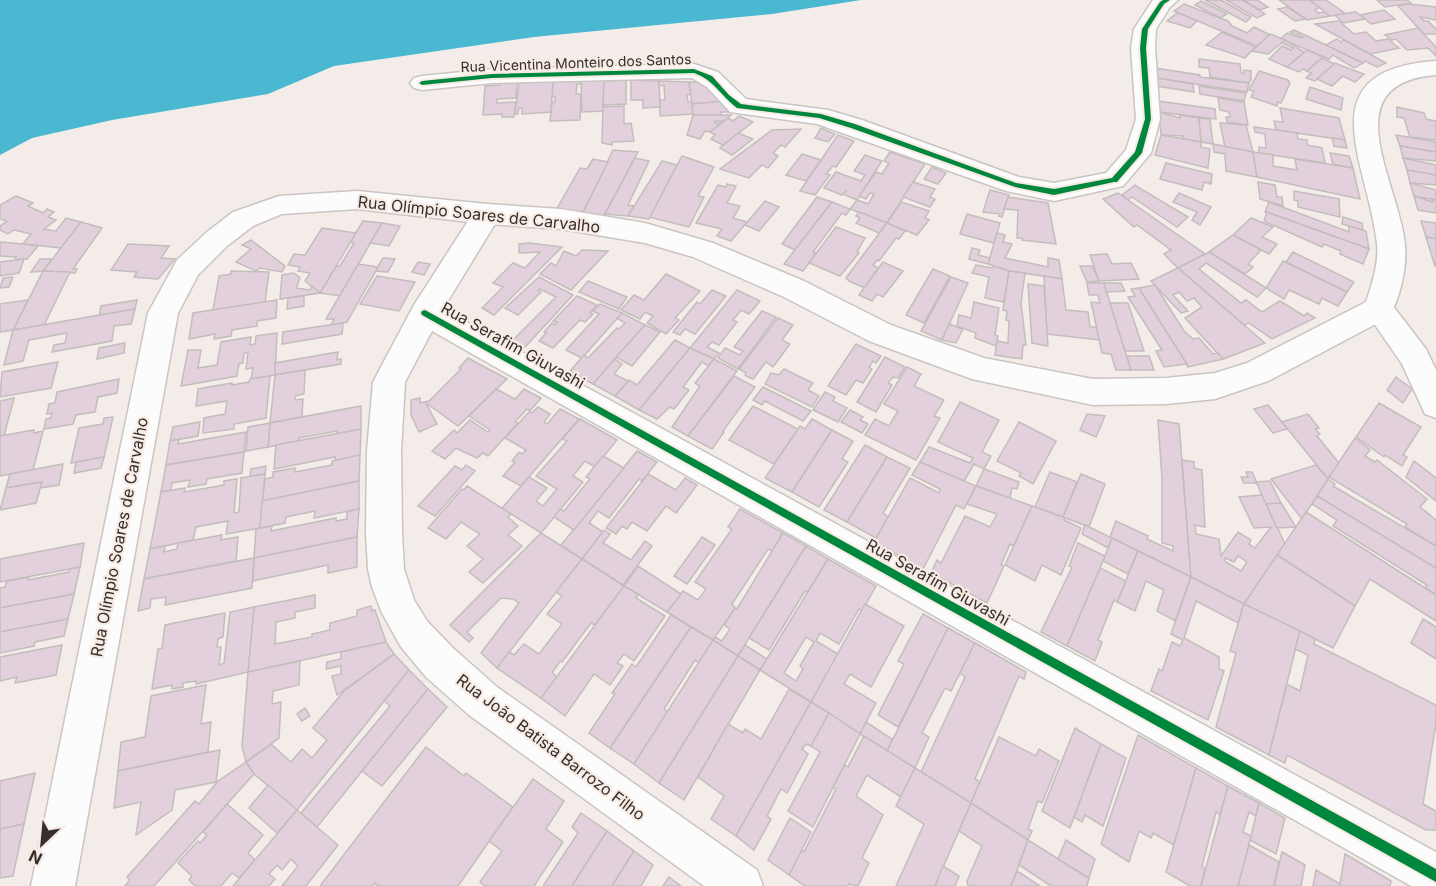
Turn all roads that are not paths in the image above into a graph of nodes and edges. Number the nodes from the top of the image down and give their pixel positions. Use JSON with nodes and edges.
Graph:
{"nodes":[{"id":1,"x":1167,"y":0,"type":"edge"},
{"id":2,"x":1436,"y":68,"type":"edge"},
{"id":3,"x":422,"y":82,"type":"dead end"},
{"id":4,"x":487,"y":214,"type":"junction"},
{"id":5,"x":1379,"y":309,"type":"junction"},
{"id":6,"x":425,"y":313,"type":"junction"},
{"id":7,"x":1436,"y":405,"type":"edge"},
{"id":8,"x":1436,"y":876,"type":"edge"},
{"id":9,"x":53,"y":886,"type":"edge"},
{"id":10,"x":741,"y":886,"type":"edge"}],
"edges":[{"from":1,"to":3,"type":"street","name":"Rua Vicentina Monteiro dos Santos"},
{"from":2,"to":5,"type":"street"},
{"from":4,"to":5,"type":"street","name":"Rua Olímpio Soares de Carvalho"},
{"from":4,"to":6,"type":"street","name":"Rua João Batista Barrozo Filho"},
{"from":4,"to":9,"type":"street","name":"Rua Olímpio Soares de Carvalho"},
{"from":5,"to":7,"type":"street"},
{"from":6,"to":8,"type":"street","name":"Rua Serafim Giuvashi"},
{"from":6,"to":10,"type":"street","name":"Rua João Batista Barrozo Filho"}]}
